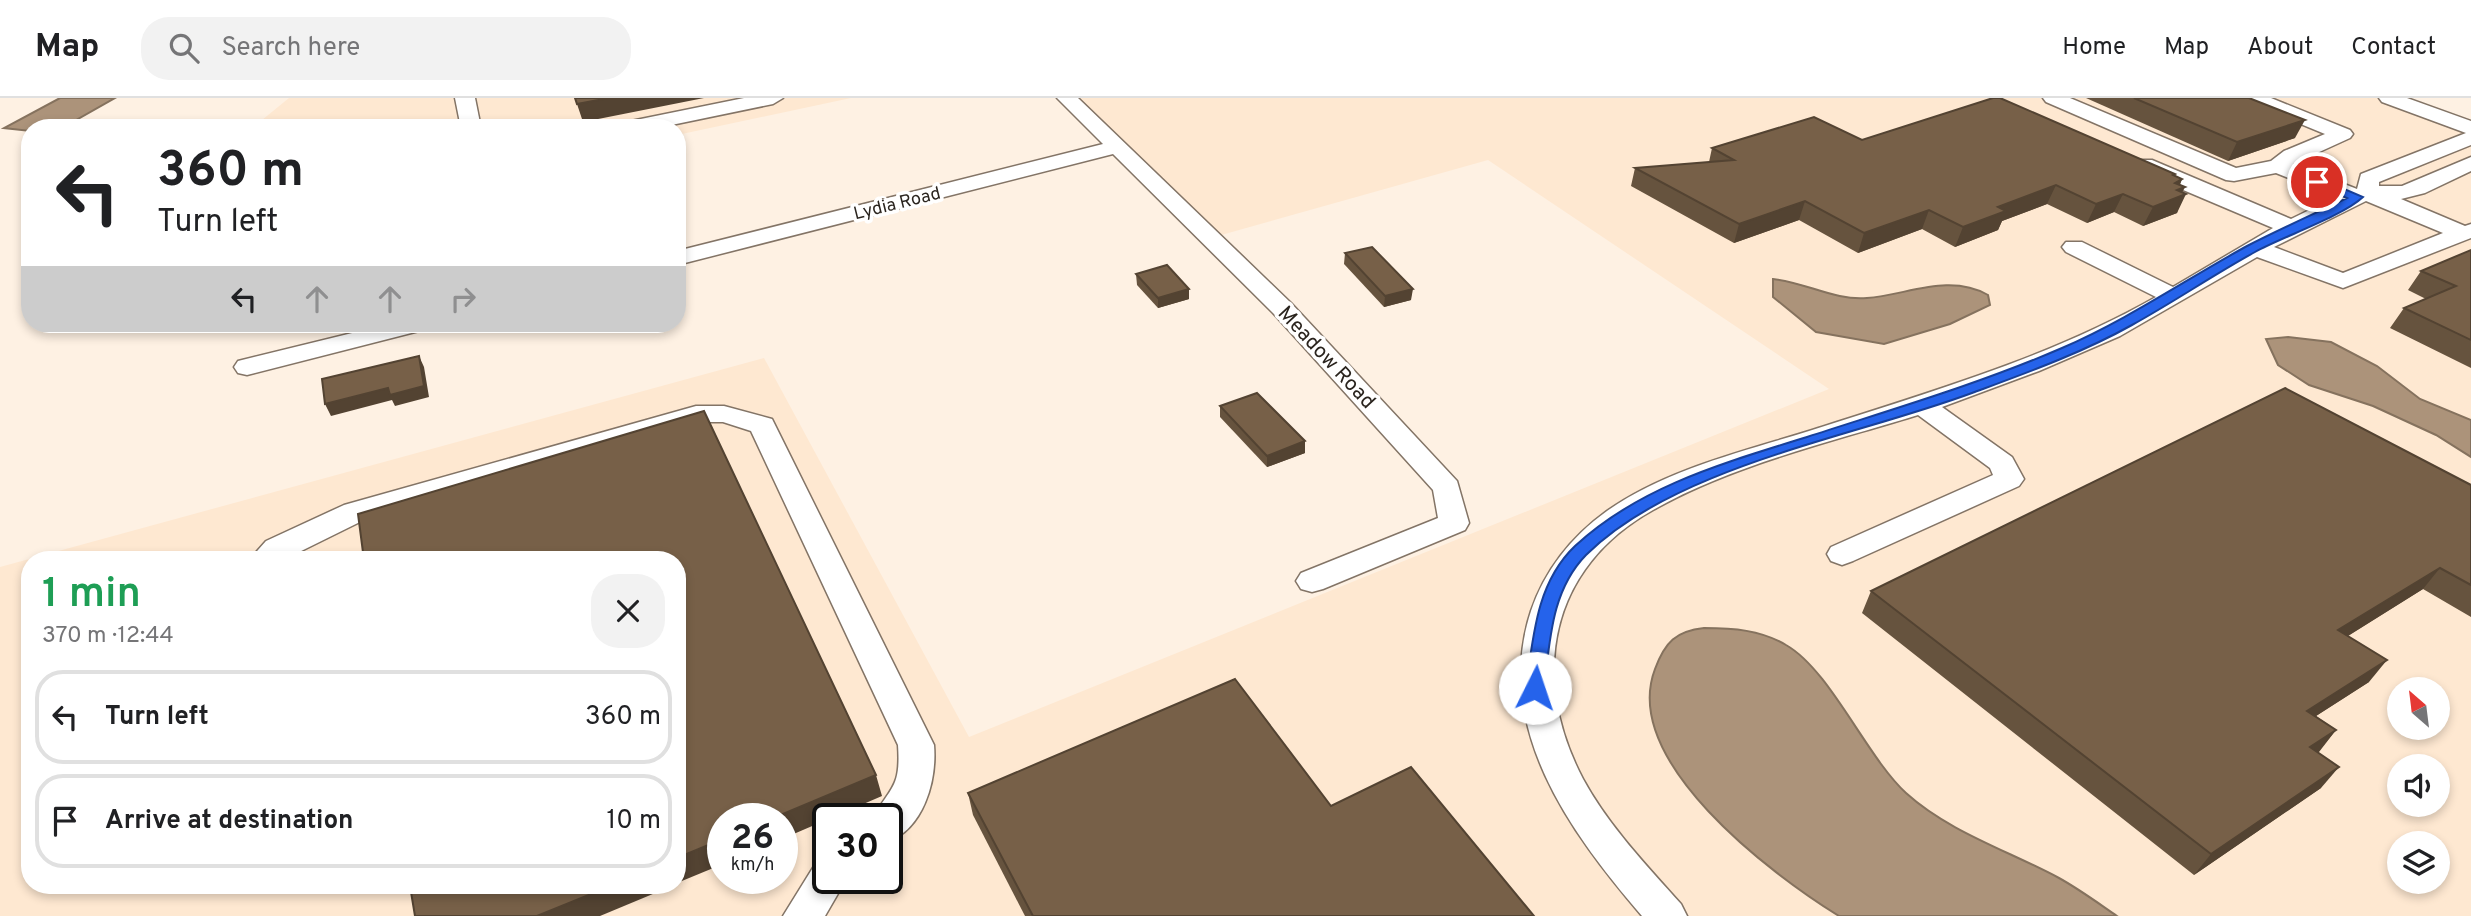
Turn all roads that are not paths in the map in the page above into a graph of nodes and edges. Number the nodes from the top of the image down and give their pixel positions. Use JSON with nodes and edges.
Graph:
{"nodes":[{"id":1,"x":465,"y":98,"type":"edge"},
{"id":2,"x":773,"y":98,"type":"edge"},
{"id":3,"x":1067,"y":98,"type":"edge"},
{"id":4,"x":2053,"y":98,"type":"edge"},
{"id":5,"x":2254,"y":98,"type":"edge"},
{"id":6,"x":2389,"y":98,"type":"edge"},
{"id":7,"x":2427,"y":98,"type":"edge"},
{"id":8,"x":2471,"y":114,"type":"edge"},
{"id":9,"x":469,"y":119,"type":"edge"},
{"id":10,"x":670,"y":119,"type":"edge"},
{"id":11,"x":2471,"y":128,"type":"edge"},
{"id":12,"x":2471,"y":138,"type":"edge"},
{"id":13,"x":1116,"y":147,"type":"junction"},
{"id":14,"x":2128,"y":158,"type":"edge"},
{"id":15,"x":2471,"y":163,"type":"edge"},
{"id":16,"x":2278,"y":166,"type":"junction"},
{"id":17,"x":2362,"y":195,"type":"junction"},
{"id":18,"x":2292,"y":228,"type":"junction"},
{"id":19,"x":2467,"y":232,"type":"edge"},
{"id":20,"x":2074,"y":247,"type":"dead end"},
{"id":21,"x":2255,"y":248,"type":"junction"},
{"id":22,"x":686,"y":256,"type":"edge"},
{"id":23,"x":2174,"y":296,"type":"junction"},
{"id":24,"x":382,"y":333,"type":"edge"},
{"id":25,"x":247,"y":367,"type":"dead end"},
{"id":26,"x":1922,"y":405,"type":"junction"},
{"id":27,"x":274,"y":551,"type":"edge"},
{"id":28,"x":1842,"y":554,"type":"dead end"},
{"id":29,"x":1312,"y":581,"type":"dead end"},
{"id":30,"x":903,"y":806,"type":"edge"},
{"id":31,"x":817,"y":894,"type":"edge"},
{"id":32,"x":803,"y":916,"type":"edge"},
{"id":33,"x":1667,"y":916,"type":"edge"}],
"edges":[{"from":1,"to":9,"type":"street"},
{"from":2,"to":10,"type":"street"},
{"from":3,"to":13,"type":"street","name":"Meadow Road"},
{"from":4,"to":16,"type":"street"},
{"from":5,"to":16,"type":"street"},
{"from":6,"to":11,"type":"street"},
{"from":7,"to":8,"type":"street"},
{"from":12,"to":17,"type":"street"},
{"from":13,"to":22,"type":"street","name":"Lydia Road"},
{"from":13,"to":29,"type":"street","name":"Meadow Road"},
{"from":14,"to":18,"type":"street"},
{"from":15,"to":17,"type":"street"},
{"from":16,"to":17,"type":"street"},
{"from":17,"to":18,"type":"street"},
{"from":17,"to":19,"type":"street"},
{"from":18,"to":21,"type":"street"},
{"from":19,"to":21,"type":"street"},
{"from":20,"to":23,"type":"street"},
{"from":21,"to":23,"type":"street"},
{"from":23,"to":26,"type":"street"},
{"from":24,"to":25,"type":"street"},
{"from":26,"to":28,"type":"street"},
{"from":26,"to":33,"type":"street"},
{"from":27,"to":30,"type":"street"},
{"from":31,"to":32,"type":"street"}]}
